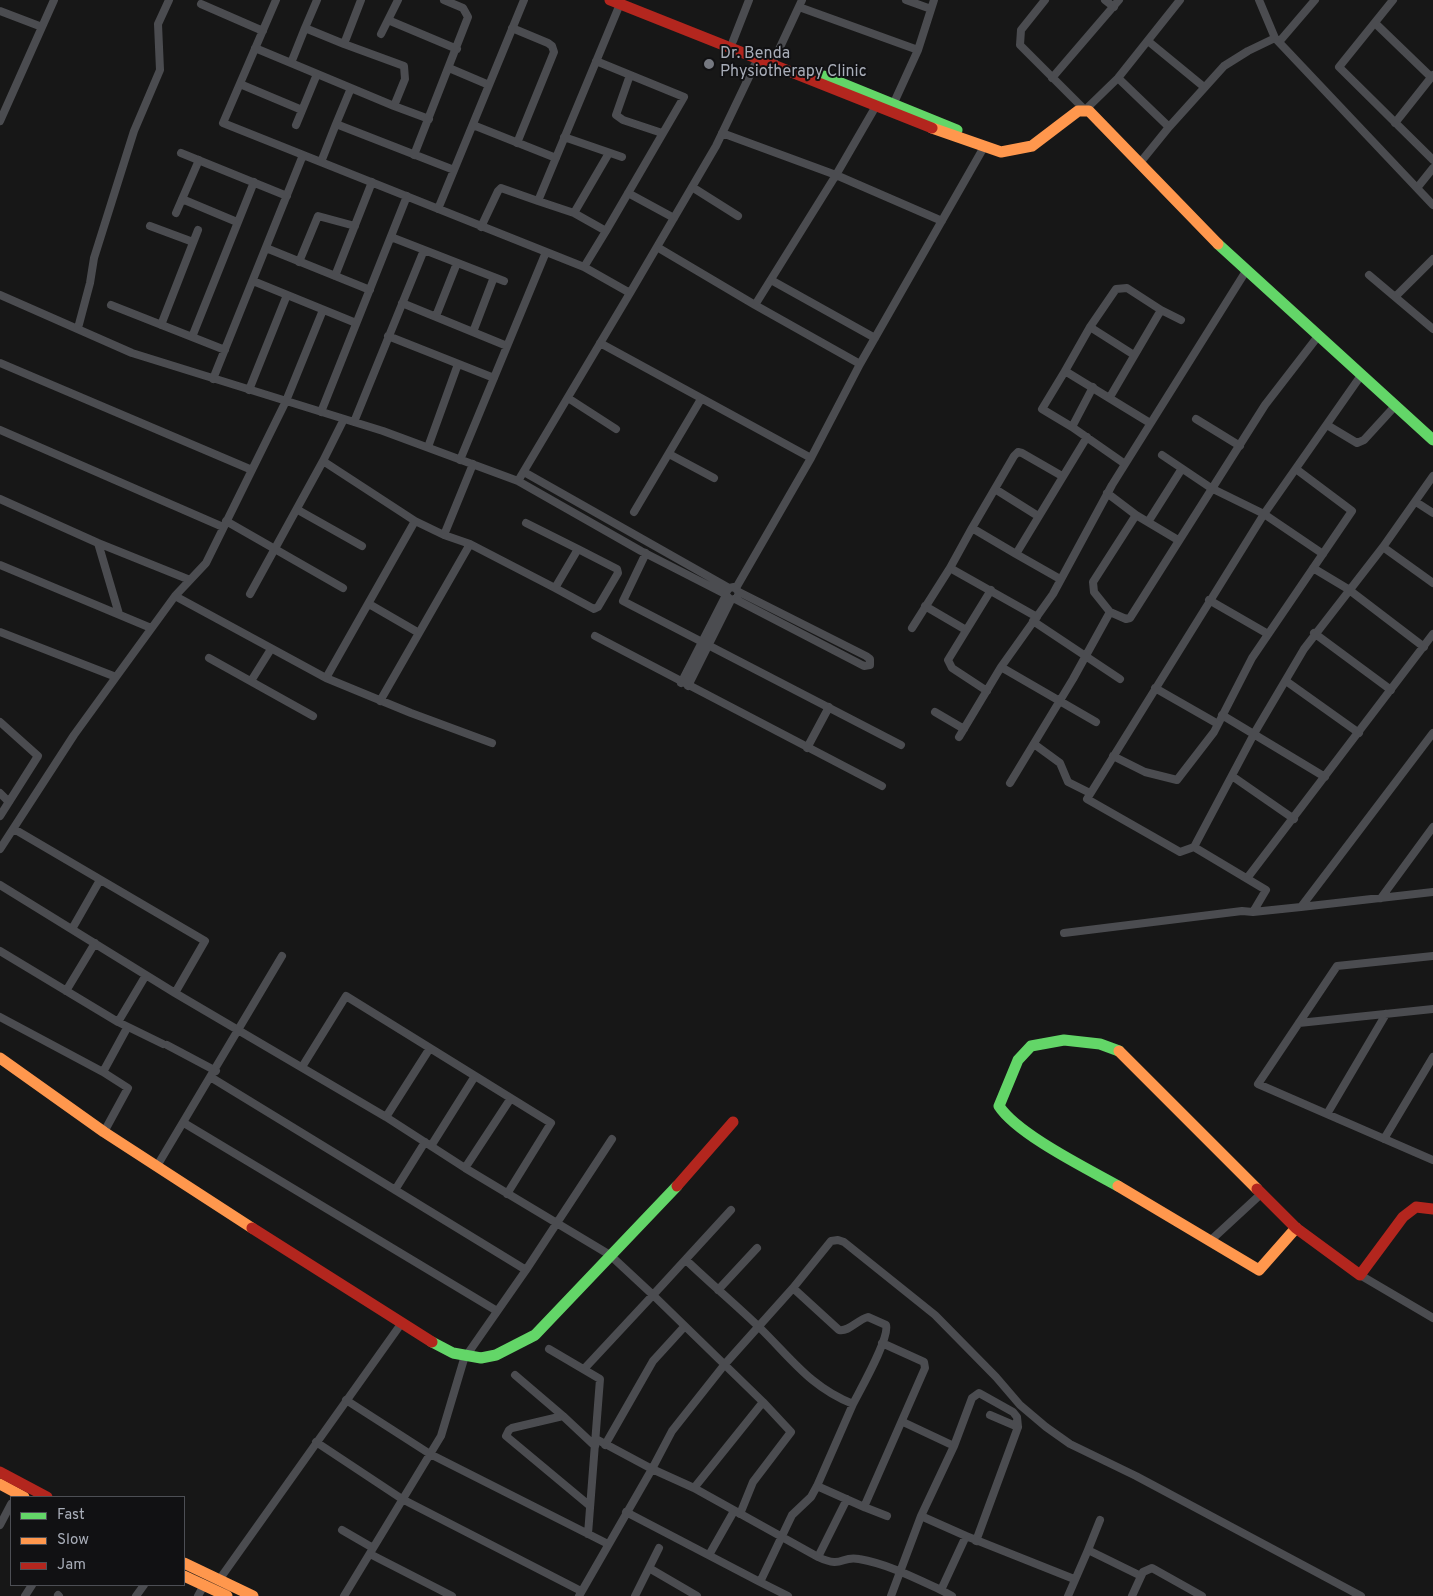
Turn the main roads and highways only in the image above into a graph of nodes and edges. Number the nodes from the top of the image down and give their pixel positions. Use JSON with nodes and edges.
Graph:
{"nodes":[{"id":1,"x":631,"y":0,"type":"edge"},
{"id":2,"x":615,"y":2,"type":"edge"},
{"id":3,"x":760,"y":55,"type":"junction"},
{"id":4,"x":892,"y":107,"type":"junction"},
{"id":5,"x":1010,"y":151,"type":"junction"},
{"id":6,"x":1433,"y":440,"type":"edge"},
{"id":7,"x":0,"y":1058,"type":"edge"},
{"id":8,"x":733,"y":1122,"type":"dead end"},
{"id":9,"x":1433,"y":1209,"type":"edge"},
{"id":10,"x":1296,"y":1228,"type":"junction"},
{"id":11,"x":0,"y":1472,"type":"edge"},
{"id":12,"x":0,"y":1484,"type":"edge"},
{"id":13,"x":15,"y":1496,"type":"edge"},
{"id":14,"x":45,"y":1496,"type":"edge"},
{"id":15,"x":185,"y":1563,"type":"edge"},
{"id":16,"x":185,"y":1576,"type":"edge"},
{"id":17,"x":227,"y":1596,"type":"edge"},
{"id":18,"x":253,"y":1596,"type":"edge"}],
"edges":[{"from":1,"to":3,"type":"main road"},
{"from":2,"to":3,"type":"main road"},
{"from":3,"to":4,"type":"main road"},
{"from":3,"to":4,"type":"main road"},
{"from":4,"to":5,"type":"main road"},
{"from":4,"to":5,"type":"main road"},
{"from":5,"to":6,"type":"main road"},
{"from":7,"to":8,"type":"main road"},
{"from":9,"to":10,"type":"main road"},
{"from":10,"to":10,"type":"main road"},
{"from":11,"to":14,"type":"main road"},
{"from":12,"to":13,"type":"main road"},
{"from":15,"to":18,"type":"main road"},
{"from":16,"to":17,"type":"main road"}]}
